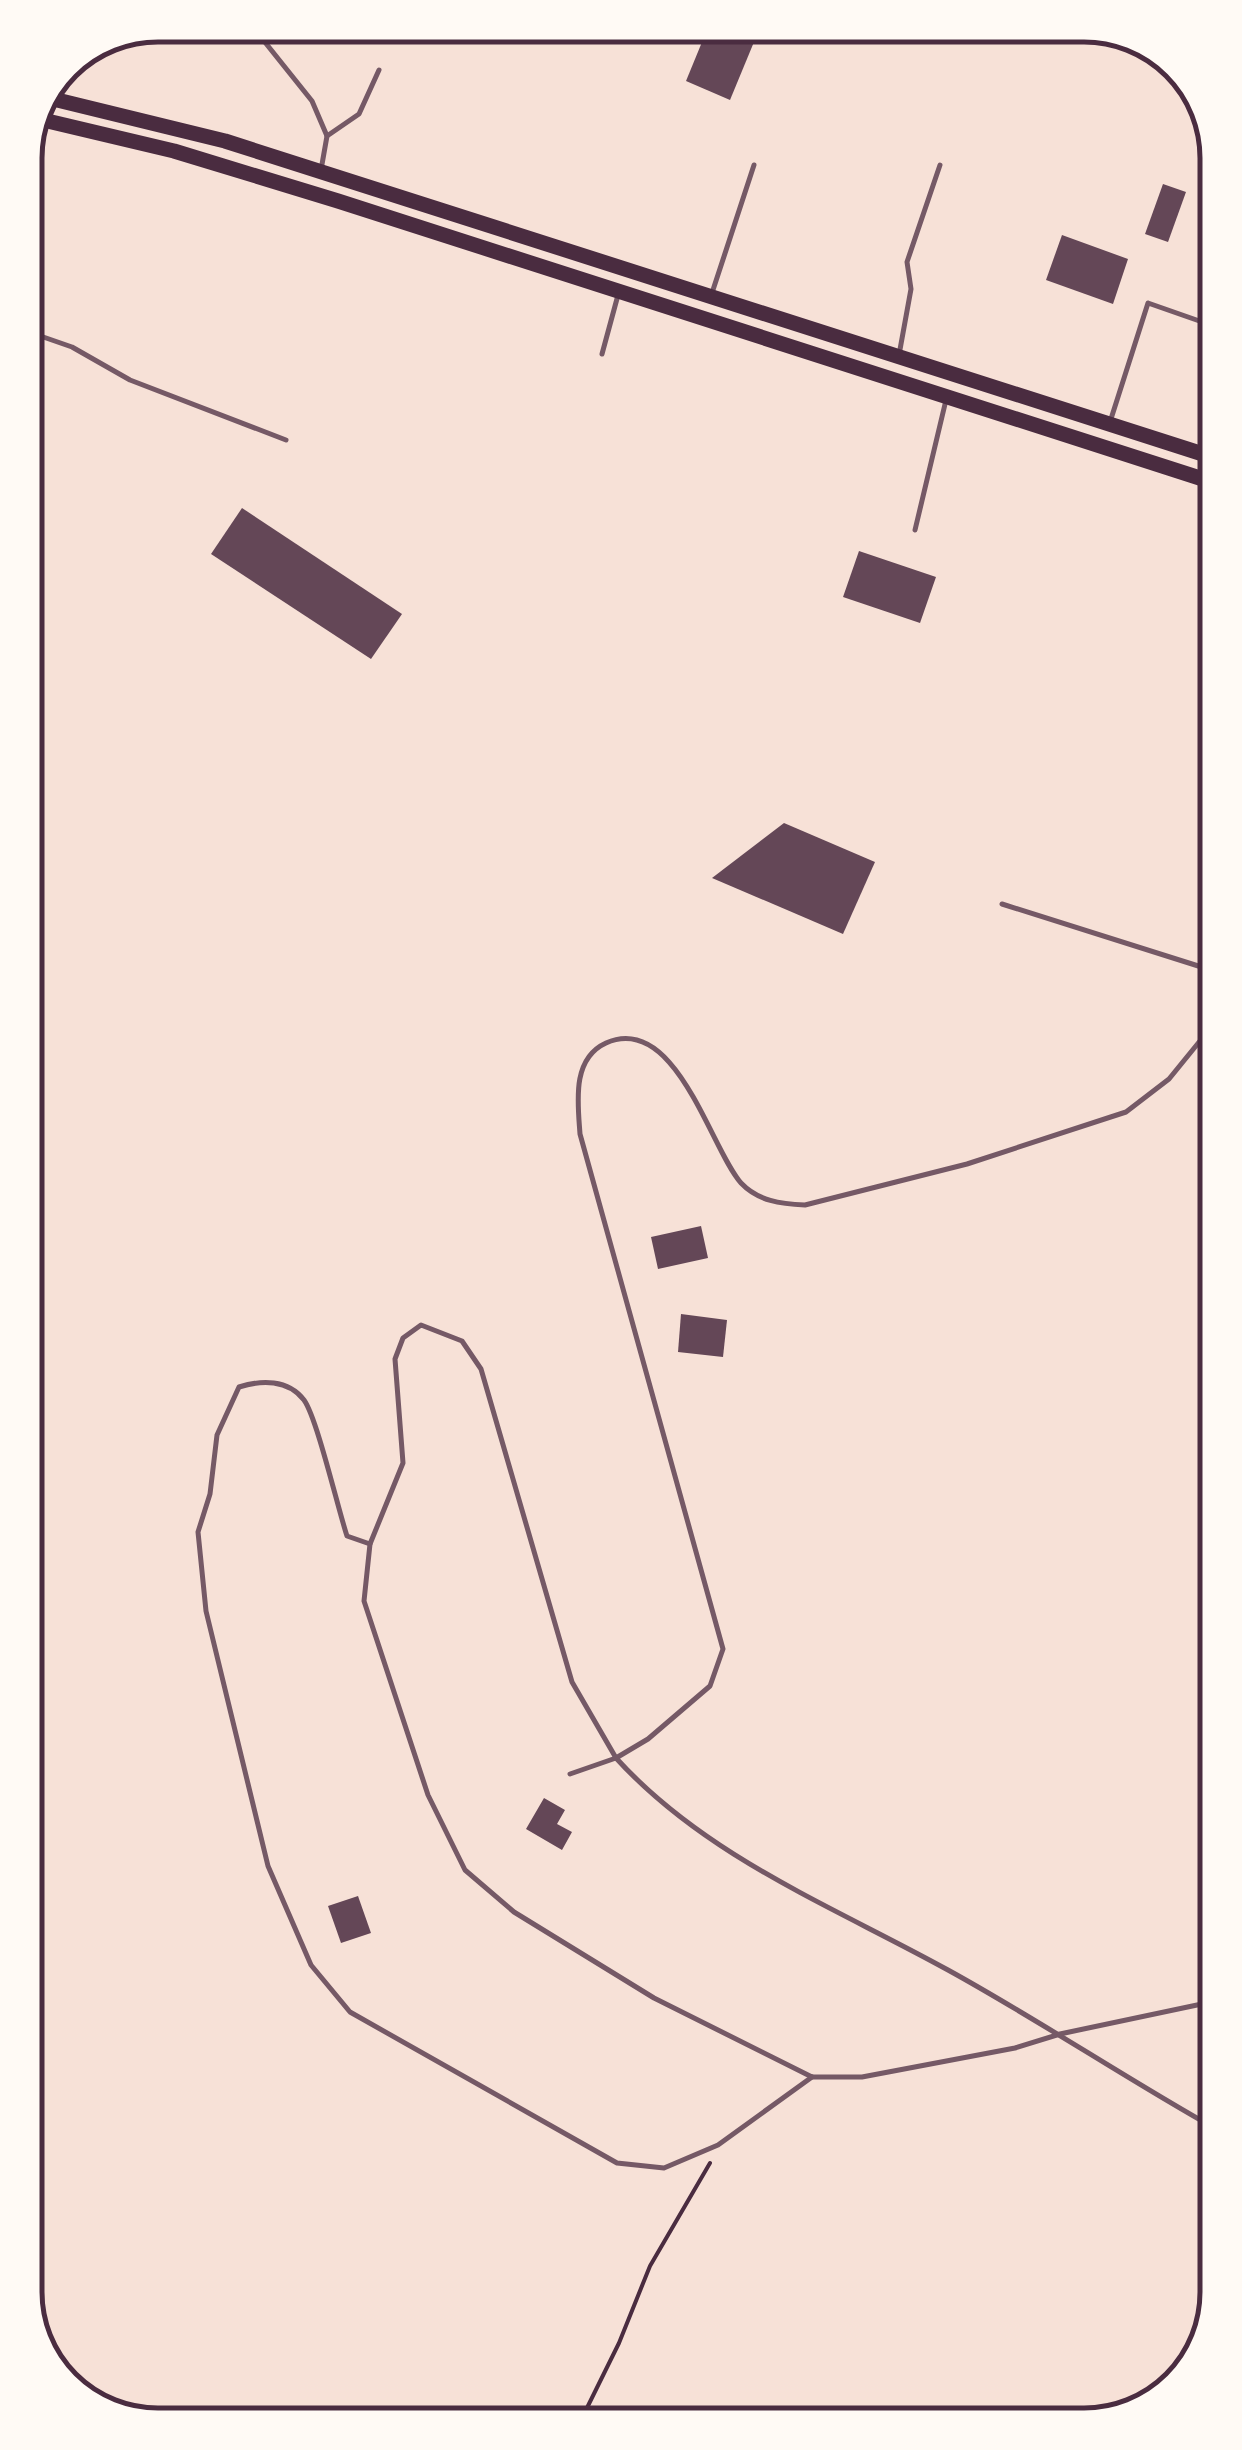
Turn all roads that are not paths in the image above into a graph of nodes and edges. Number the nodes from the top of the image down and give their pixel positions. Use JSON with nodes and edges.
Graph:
{"nodes":[{"id":1,"x":265,"y":42,"type":"edge"},
{"id":2,"x":379,"y":70,"type":"dead end"},
{"id":3,"x":58,"y":100,"type":"edge"},
{"id":4,"x":49,"y":121,"type":"edge"},
{"id":5,"x":327,"y":136,"type":"junction"},
{"id":6,"x":754,"y":165,"type":"dead end"},
{"id":7,"x":940,"y":165,"type":"dead end"},
{"id":8,"x":321,"y":171,"type":"junction"},
{"id":9,"x":619,"y":292,"type":"junction"},
{"id":10,"x":711,"y":296,"type":"junction"},
{"id":11,"x":1200,"y":321,"type":"edge"},
{"id":12,"x":43,"y":337,"type":"edge"},
{"id":13,"x":602,"y":354,"type":"dead end"},
{"id":14,"x":898,"y":358,"type":"junction"},
{"id":15,"x":947,"y":397,"type":"junction"},
{"id":16,"x":1109,"y":425,"type":"junction"},
{"id":17,"x":286,"y":440,"type":"dead end"},
{"id":18,"x":1200,"y":453,"type":"edge"},
{"id":19,"x":1200,"y":478,"type":"edge"},
{"id":20,"x":915,"y":530,"type":"dead end"},
{"id":21,"x":1002,"y":904,"type":"dead end"},
{"id":22,"x":1200,"y":966,"type":"edge"},
{"id":23,"x":1200,"y":1041,"type":"edge"},
{"id":24,"x":370,"y":1544,"type":"junction"},
{"id":25,"x":616,"y":1758,"type":"junction"},
{"id":26,"x":570,"y":1774,"type":"dead end"},
{"id":27,"x":1200,"y":2004,"type":"edge"},
{"id":28,"x":1060,"y":2034,"type":"junction"},
{"id":29,"x":812,"y":2077,"type":"junction"},
{"id":30,"x":1200,"y":2119,"type":"edge"}],
"edges":[{"from":1,"to":5,"type":"lane"},
{"from":2,"to":5,"type":"lane"},
{"from":3,"to":8,"type":"main road"},
{"from":4,"to":9,"type":"main road"},
{"from":5,"to":8,"type":"lane"},
{"from":6,"to":10,"type":"lane"},
{"from":7,"to":14,"type":"lane"},
{"from":8,"to":10,"type":"main road"},
{"from":9,"to":13,"type":"lane"},
{"from":9,"to":15,"type":"main road"},
{"from":10,"to":14,"type":"main road"},
{"from":11,"to":16,"type":"lane"},
{"from":12,"to":17,"type":"lane"},
{"from":14,"to":16,"type":"main road"},
{"from":15,"to":19,"type":"main road"},
{"from":15,"to":20,"type":"lane"},
{"from":16,"to":18,"type":"main road"},
{"from":21,"to":22,"type":"lane"},
{"from":23,"to":25,"type":"lane"},
{"from":24,"to":25,"type":"lane"},
{"from":24,"to":29,"type":"lane"},
{"from":24,"to":29,"type":"lane"},
{"from":25,"to":26,"type":"lane"},
{"from":25,"to":28,"type":"lane"},
{"from":27,"to":28,"type":"lane"},
{"from":28,"to":29,"type":"lane"},
{"from":28,"to":30,"type":"lane"}]}
